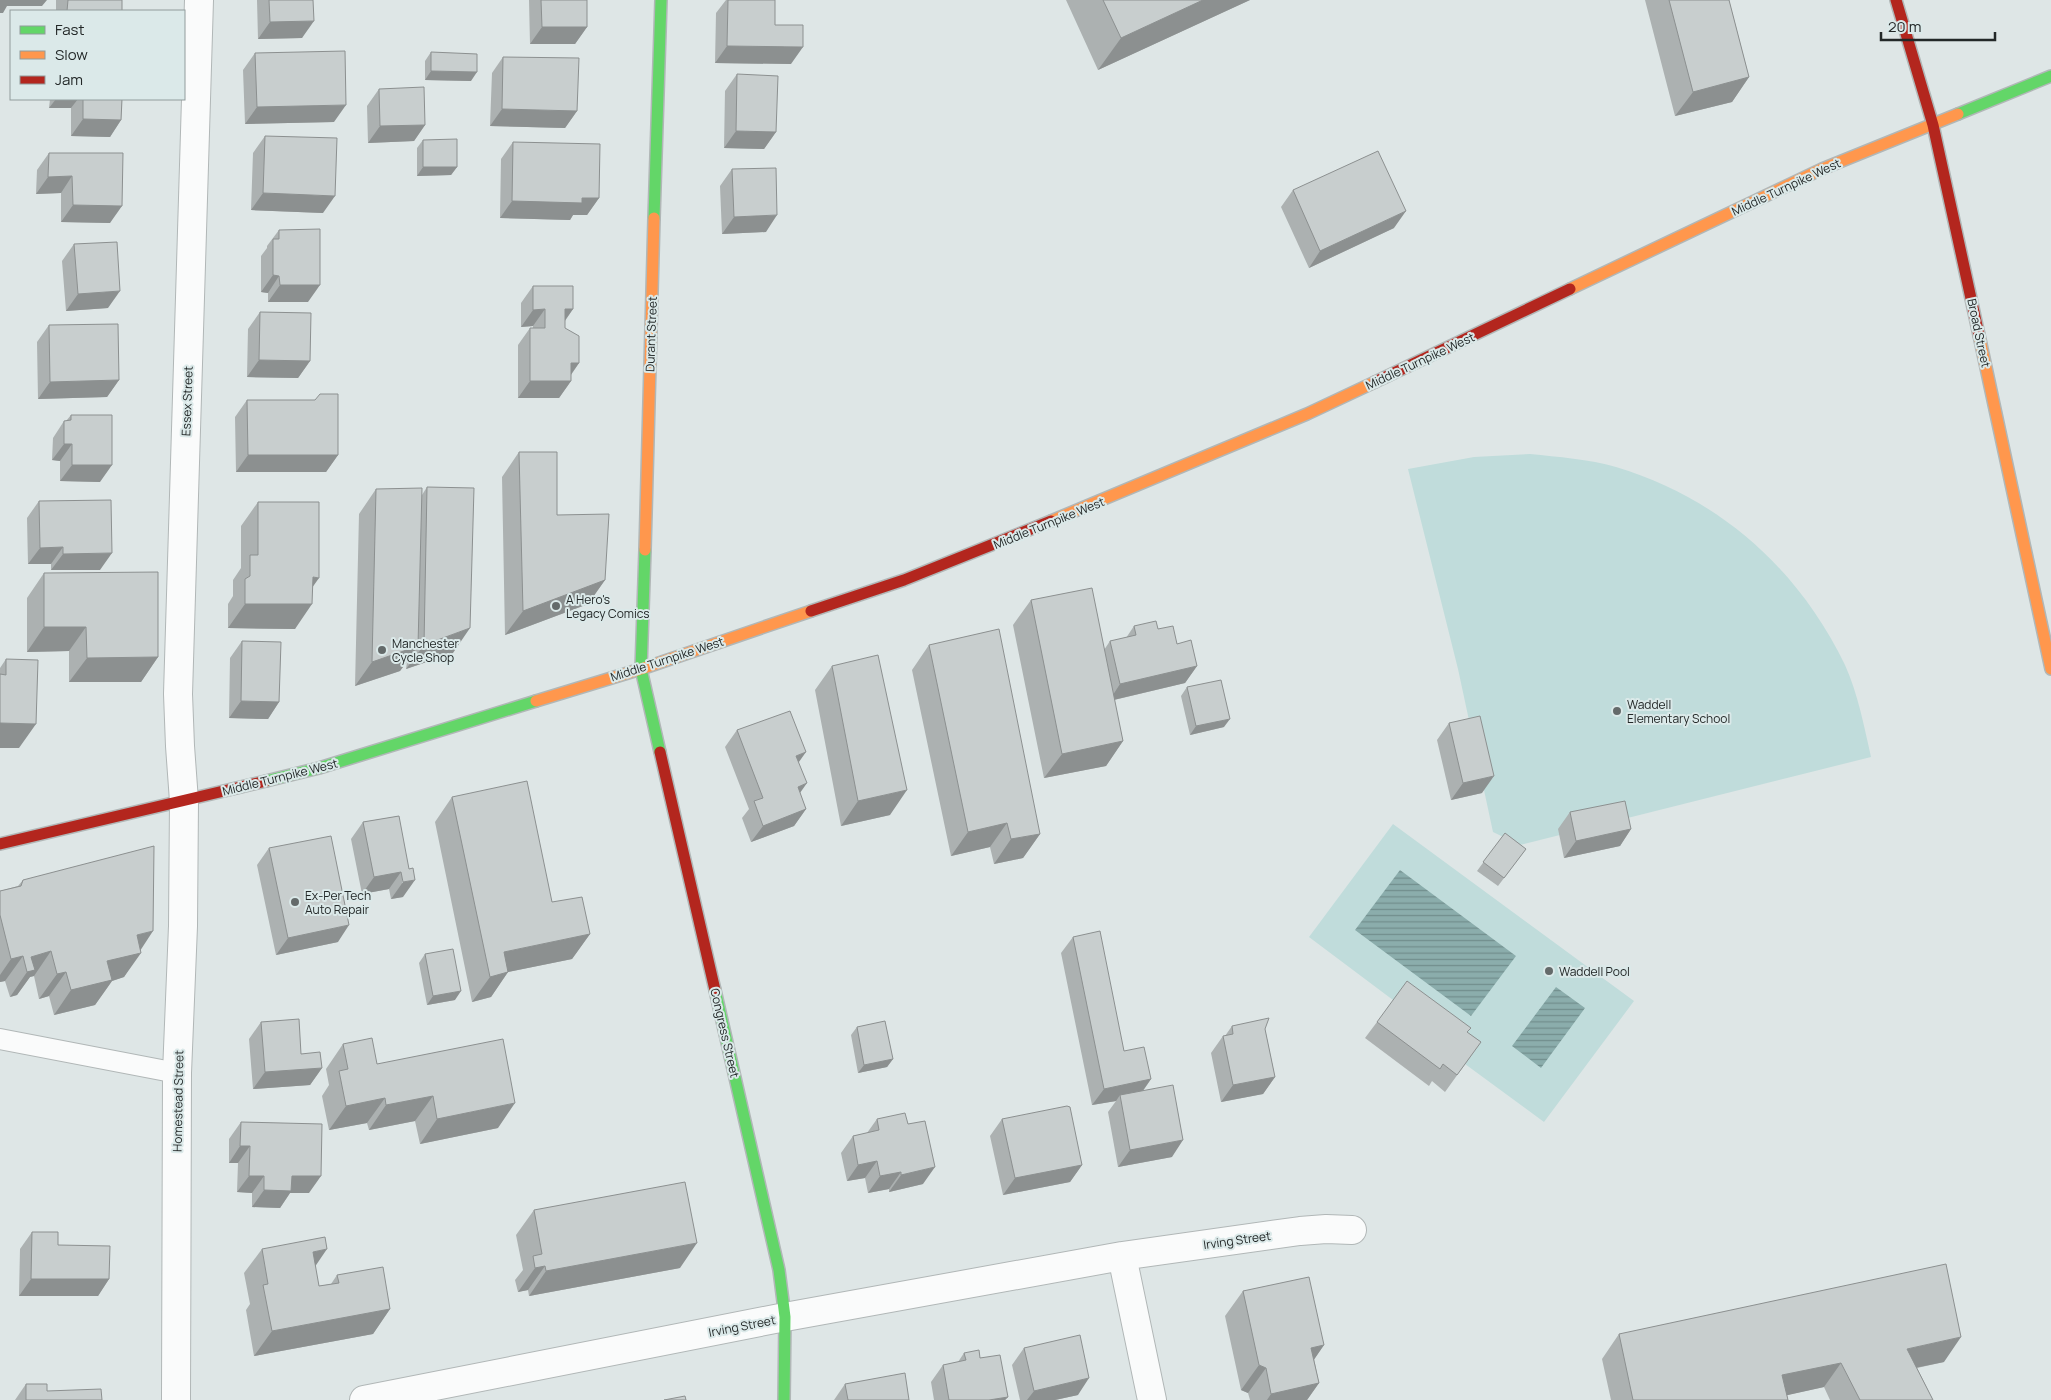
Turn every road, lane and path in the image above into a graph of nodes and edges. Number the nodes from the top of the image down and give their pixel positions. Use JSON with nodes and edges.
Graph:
{"nodes":[{"id":1,"x":199,"y":0,"type":"edge"},
{"id":2,"x":661,"y":0,"type":"edge"},
{"id":3,"x":1896,"y":0,"type":"edge"},
{"id":4,"x":2051,"y":76,"type":"edge"},
{"id":5,"x":1933,"y":125,"type":"junction"},
{"id":6,"x":640,"y":669,"type":"junction"},
{"id":7,"x":2051,"y":669,"type":"edge"},
{"id":8,"x":184,"y":801,"type":"junction"},
{"id":9,"x":0,"y":844,"type":"edge"},
{"id":10,"x":0,"y":1039,"type":"edge"},
{"id":11,"x":177,"y":1073,"type":"junction"},
{"id":12,"x":1352,"y":1230,"type":"dead end"},
{"id":13,"x":1122,"y":1256,"type":"junction"},
{"id":14,"x":785,"y":1317,"type":"junction"},
{"id":15,"x":176,"y":1400,"type":"edge"},
{"id":16,"x":364,"y":1400,"type":"edge"},
{"id":17,"x":784,"y":1400,"type":"edge"},
{"id":18,"x":1152,"y":1400,"type":"edge"}],
"edges":[{"from":1,"to":8,"type":"street","name":"Essex Street"},
{"from":2,"to":6,"type":"main road","name":"Durant Street"},
{"from":3,"to":5,"type":"main road","name":"Broad Street"},
{"from":4,"to":5,"type":"main road","name":"Middle Turnpike West"},
{"from":5,"to":6,"type":"main road","name":"Middle Turnpike West"},
{"from":5,"to":7,"type":"main road","name":"Broad Street"},
{"from":6,"to":8,"type":"main road","name":"Middle Turnpike West"},
{"from":6,"to":14,"type":"main road","name":"Congress Street"},
{"from":8,"to":9,"type":"main road","name":"Middle Turnpike West"},
{"from":8,"to":11,"type":"street","name":"Homestead Street"},
{"from":10,"to":11,"type":"lane"},
{"from":11,"to":15,"type":"street","name":"Homestead Street"},
{"from":12,"to":13,"type":"street","name":"Irving Street"},
{"from":13,"to":14,"type":"street","name":"Irving Street"},
{"from":13,"to":18,"type":"street"},
{"from":14,"to":16,"type":"street","name":"Irving Street"},
{"from":14,"to":17,"type":"main road","name":"Congress Street"}]}
